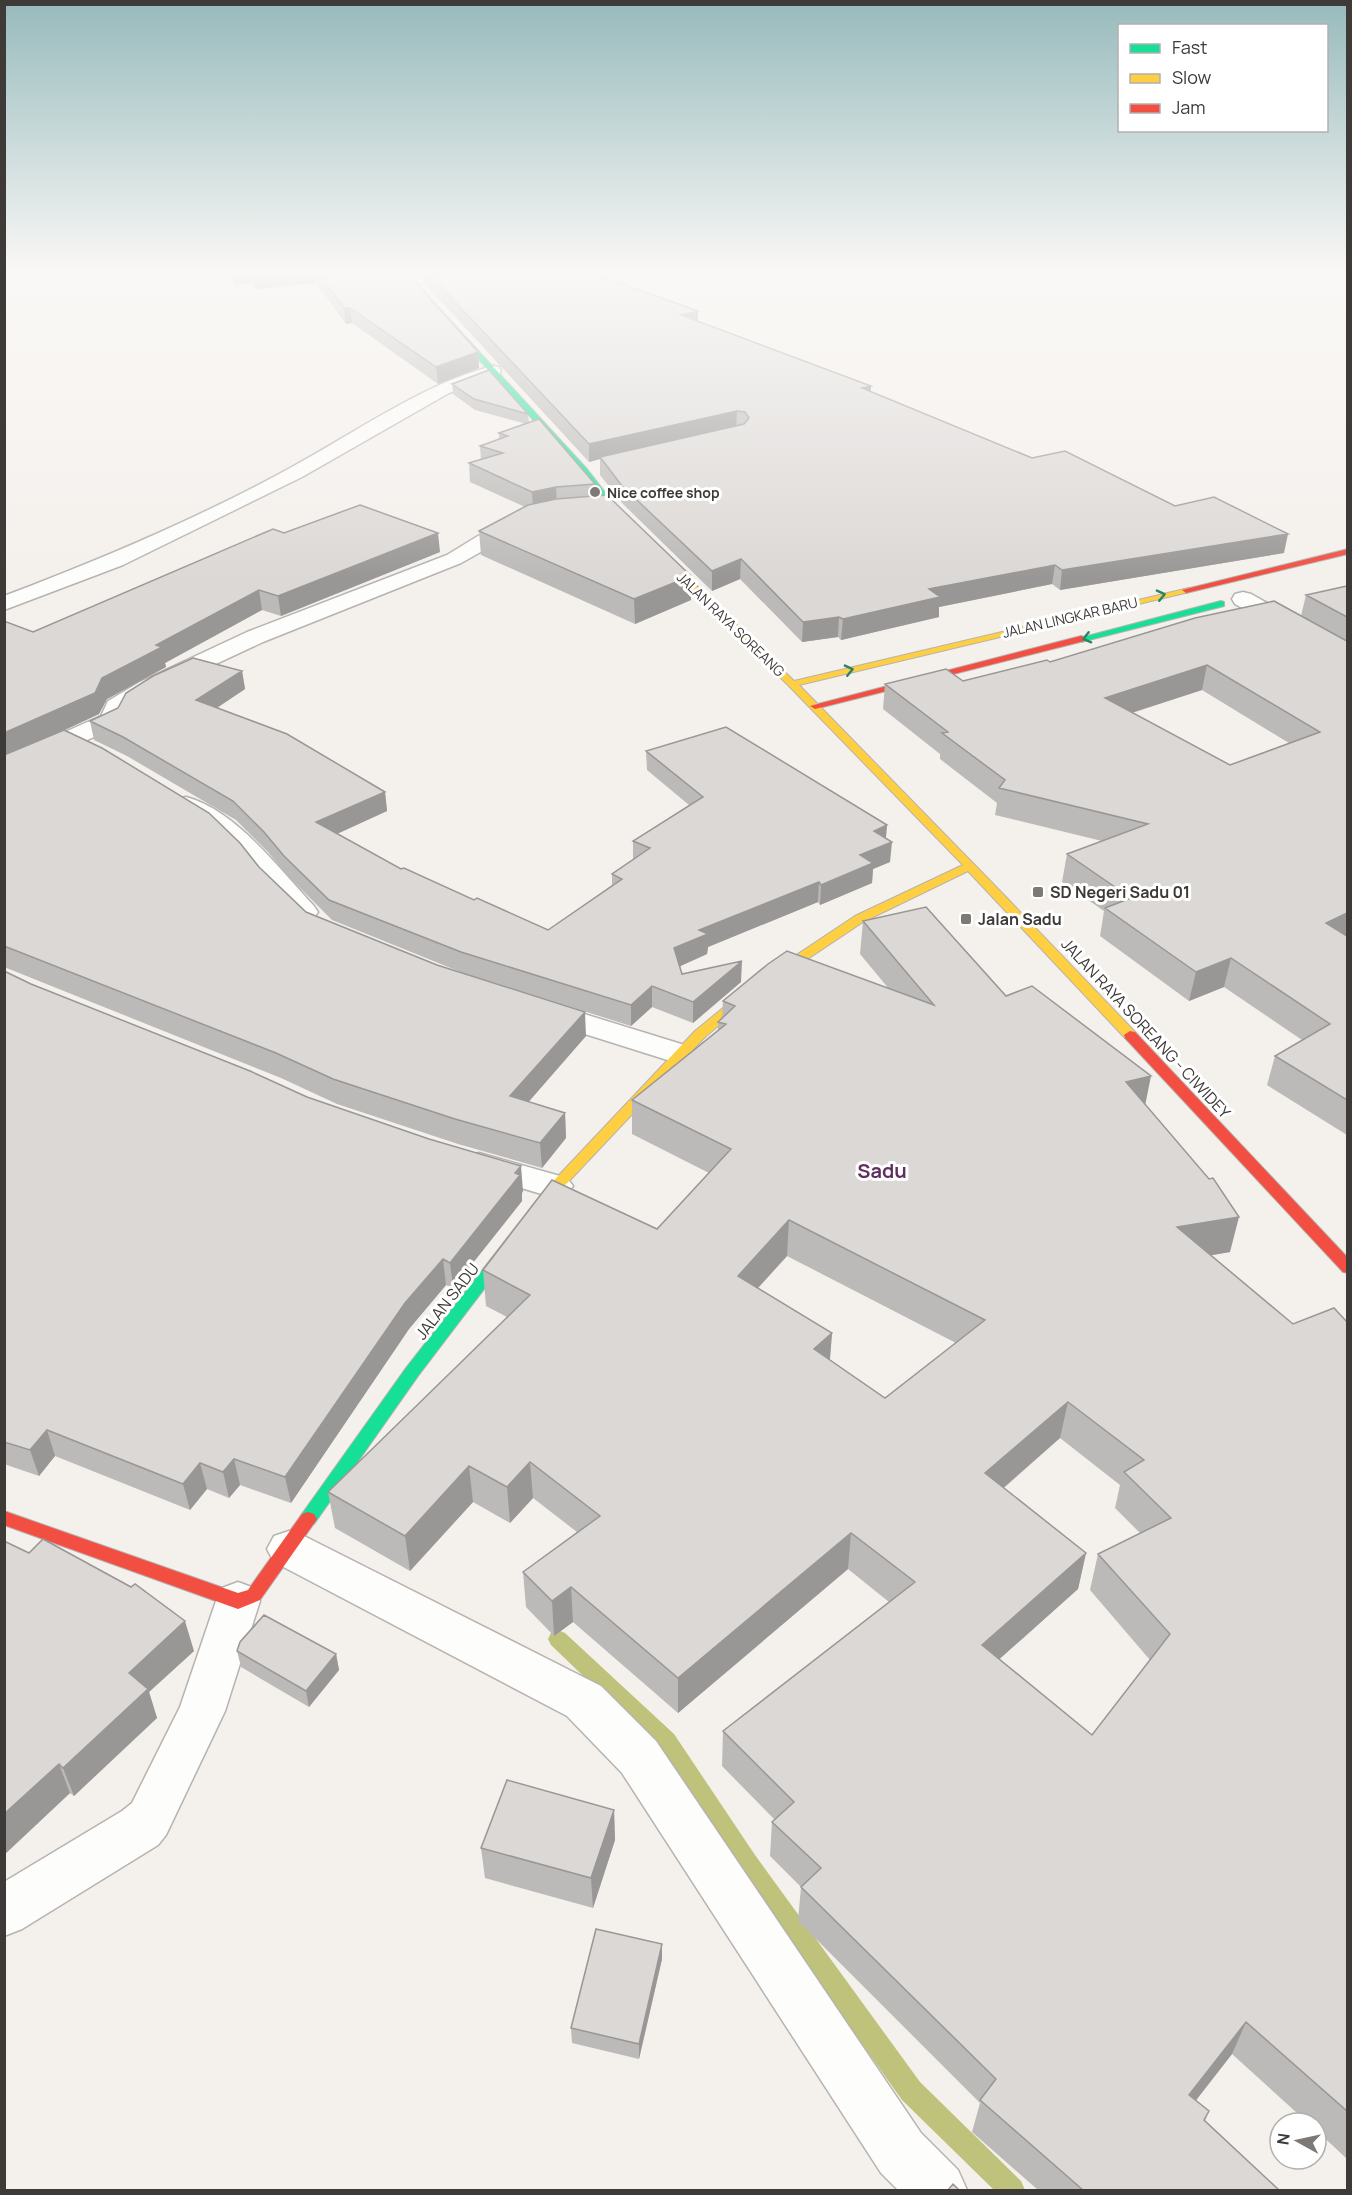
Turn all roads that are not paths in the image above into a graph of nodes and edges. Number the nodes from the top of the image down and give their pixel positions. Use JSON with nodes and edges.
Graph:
{"nodes":[{"id":1,"x":483,"y":374,"type":"edge"},
{"id":2,"x":496,"y":374,"type":"edge"},
{"id":3,"x":606,"y":466,"type":"edge"},
{"id":4,"x":584,"y":471,"type":"junction"},
{"id":5,"x":614,"y":510,"type":"junction"},
{"id":6,"x":591,"y":512,"type":"edge"},
{"id":7,"x":545,"y":517,"type":"edge"},
{"id":8,"x":1347,"y":551,"type":"edge"},
{"id":9,"x":1266,"y":593,"type":"dead end"},
{"id":10,"x":1243,"y":599,"type":"junction"},
{"id":11,"x":4,"y":604,"type":"edge"},
{"id":12,"x":1347,"y":658,"type":"edge"},
{"id":13,"x":792,"y":684,"type":"junction"},
{"id":14,"x":815,"y":706,"type":"junction"},
{"id":15,"x":70,"y":740,"type":"junction"},
{"id":16,"x":98,"y":754,"type":"edge"},
{"id":17,"x":4,"y":769,"type":"edge"},
{"id":18,"x":159,"y":789,"type":"edge"},
{"id":19,"x":970,"y":866,"type":"junction"},
{"id":20,"x":321,"y":928,"type":"edge"},
{"id":21,"x":516,"y":1002,"type":"edge"},
{"id":22,"x":680,"y":1054,"type":"junction"},
{"id":23,"x":456,"y":1157,"type":"edge"},
{"id":24,"x":555,"y":1186,"type":"junction"},
{"id":25,"x":1347,"y":1268,"type":"edge"},
{"id":26,"x":4,"y":1518,"type":"edge"},
{"id":27,"x":289,"y":1549,"type":"junction"},
{"id":28,"x":238,"y":1601,"type":"junction"},
{"id":29,"x":4,"y":1911,"type":"edge"},
{"id":30,"x":938,"y":2190,"type":"edge"}],
"edges":[{"from":1,"to":11,"type":"street"},
{"from":2,"to":4,"type":"main road","name":"JALAN RAYA SOREANG"},
{"from":3,"to":4,"type":"street"},
{"from":4,"to":5,"type":"main road","name":"JALAN RAYA SOREANG"},
{"from":5,"to":6,"type":"street"},
{"from":5,"to":13,"type":"main road","name":"JALAN RAYA SOREANG"},
{"from":7,"to":15,"type":"street"},
{"from":13,"to":8,"type":"main road","name":"JALAN LINGKAR BARU","one_way":true},
{"from":9,"to":10,"type":"main road","name":"JALAN LINGKAR BARU"},
{"from":10,"to":12,"type":"street"},
{"from":10,"to":14,"type":"main road","name":"JALAN LINGKAR BARU","one_way":true},
{"from":13,"to":14,"type":"main road","name":"JALAN RAYA SOREANG - CIWIDEY"},
{"from":14,"to":19,"type":"main road","name":"JALAN RAYA SOREANG - CIWIDEY"},
{"from":15,"to":16,"type":"street"},
{"from":15,"to":17,"type":"street"},
{"from":18,"to":20,"type":"street"},
{"from":19,"to":22,"type":"main road","name":"JALAN SADU"},
{"from":19,"to":25,"type":"main road","name":"JALAN RAYA SOREANG - CIWIDEY"},
{"from":21,"to":22,"type":"street"},
{"from":22,"to":24,"type":"main road","name":"JALAN SADU"},
{"from":23,"to":24,"type":"street"},
{"from":24,"to":27,"type":"main road","name":"JALAN SADU"},
{"from":26,"to":28,"type":"main road"},
{"from":27,"to":28,"type":"main road","name":"JALAN SADU"},
{"from":27,"to":30,"type":"street"},
{"from":28,"to":29,"type":"street"}]}
